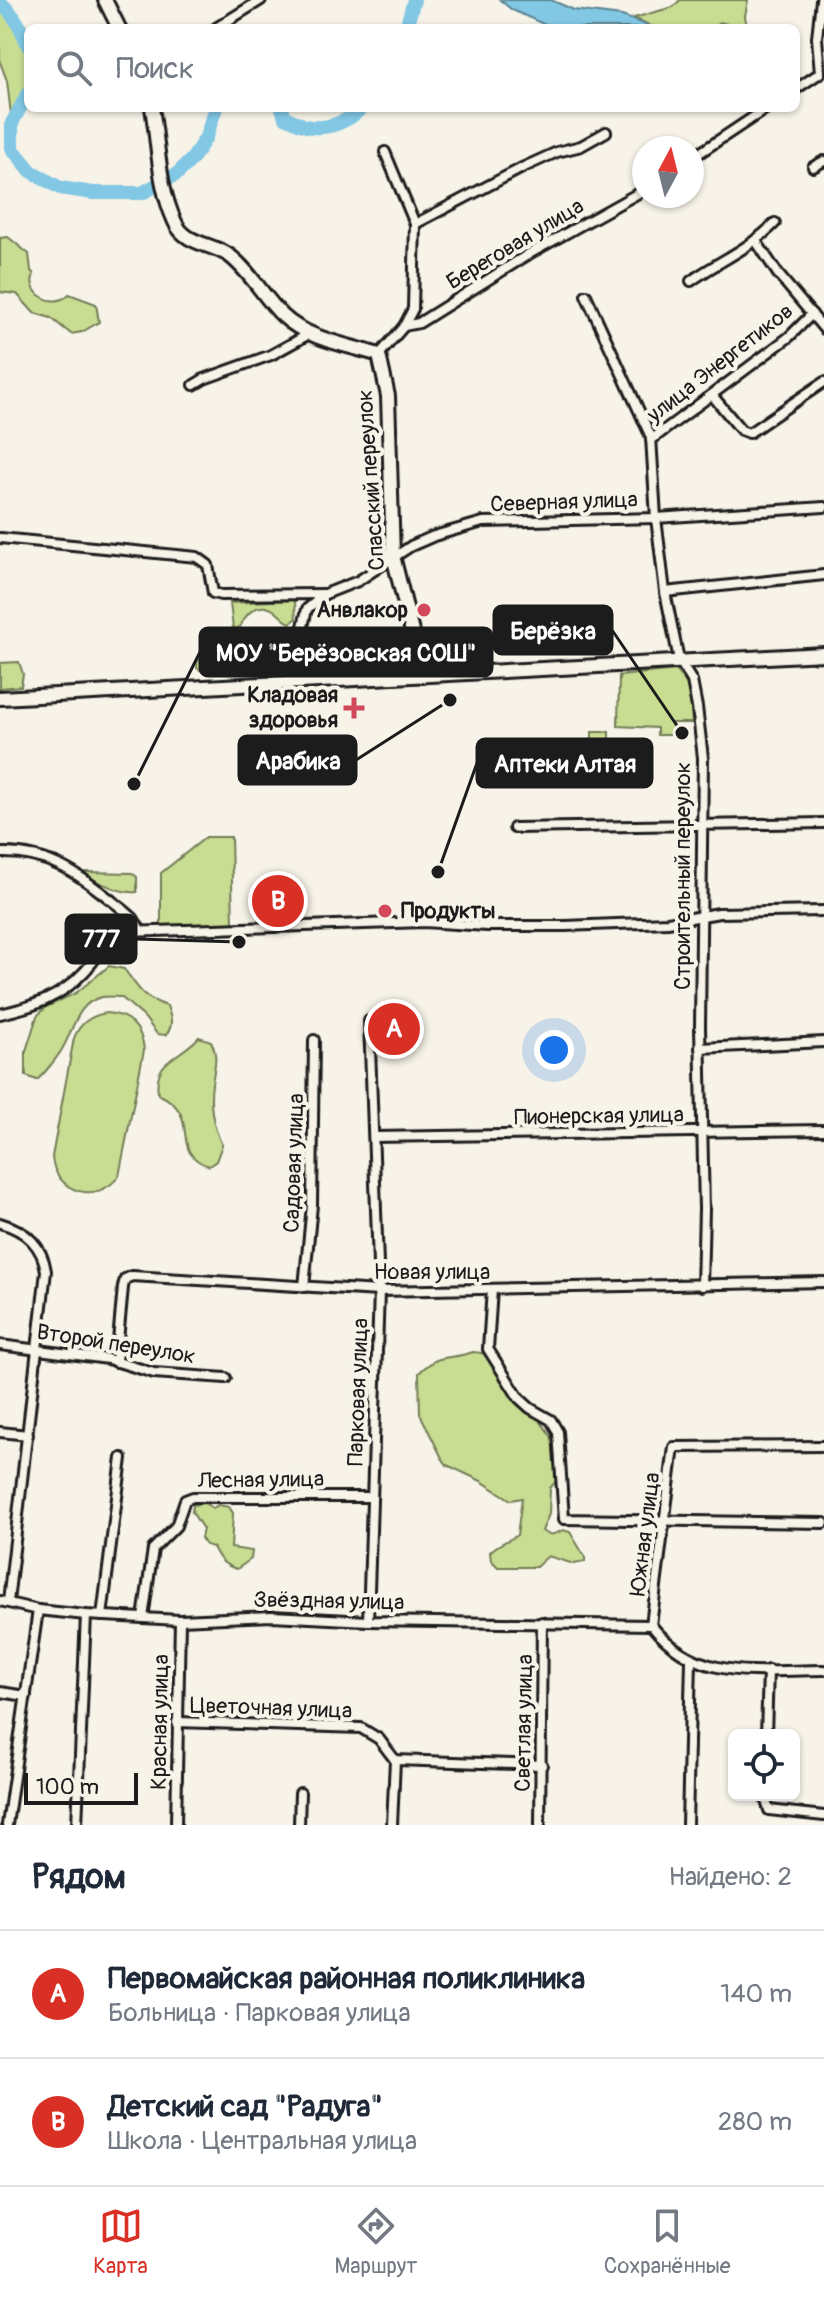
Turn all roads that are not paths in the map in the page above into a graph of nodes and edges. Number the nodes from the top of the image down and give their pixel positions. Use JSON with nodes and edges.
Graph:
{"nodes":[{"id":1,"x":105,"y":0,"type":"edge"},
{"id":2,"x":261,"y":0,"type":"edge"},
{"id":3,"x":821,"y":0,"type":"edge"},
{"id":4,"x":117,"y":24,"type":"edge"},
{"id":5,"x":222,"y":24,"type":"edge"},
{"id":6,"x":822,"y":76,"type":"edge"},
{"id":7,"x":800,"y":87,"type":"edge"},
{"id":8,"x":152,"y":112,"type":"edge"},
{"id":9,"x":761,"y":112,"type":"edge"},
{"id":10,"x":606,"y":132,"type":"dead end"},
{"id":11,"x":704,"y":150,"type":"edge"},
{"id":12,"x":385,"y":152,"type":"dead end"},
{"id":13,"x":824,"y":161,"type":"edge"},
{"id":14,"x":813,"y":167,"type":"dead end"},
{"id":15,"x":632,"y":197,"type":"edge"},
{"id":16,"x":775,"y":223,"type":"dead end"},
{"id":17,"x":415,"y":224,"type":"junction"},
{"id":18,"x":756,"y":241,"type":"junction"},
{"id":19,"x":691,"y":281,"type":"dead end"},
{"id":20,"x":586,"y":295,"type":"dead end"},
{"id":21,"x":812,"y":314,"type":"junction"},
{"id":22,"x":404,"y":326,"type":"junction"},
{"id":23,"x":824,"y":329,"type":"edge"},
{"id":24,"x":312,"y":333,"type":"junction"},
{"id":25,"x":379,"y":355,"type":"junction"},
{"id":26,"x":824,"y":382,"type":"edge"},
{"id":27,"x":194,"y":385,"type":"dead end"},
{"id":28,"x":712,"y":395,"type":"junction"},
{"id":29,"x":651,"y":440,"type":"junction"},
{"id":30,"x":824,"y":507,"type":"edge"},
{"id":31,"x":656,"y":518,"type":"junction"},
{"id":32,"x":0,"y":538,"type":"edge"},
{"id":33,"x":393,"y":556,"type":"junction"},
{"id":34,"x":824,"y":575,"type":"edge"},
{"id":35,"x":665,"y":592,"type":"junction"},
{"id":36,"x":325,"y":594,"type":"junction"},
{"id":37,"x":824,"y":654,"type":"edge"},
{"id":38,"x":679,"y":660,"type":"junction"},
{"id":39,"x":423,"y":676,"type":"junction"},
{"id":40,"x":290,"y":684,"type":"junction"},
{"id":41,"x":0,"y":698,"type":"edge"},
{"id":42,"x":824,"y":823,"type":"edge"},
{"id":43,"x":702,"y":826,"type":"junction"},
{"id":44,"x":514,"y":828,"type":"dead end"},
{"id":45,"x":0,"y":853,"type":"edge"},
{"id":46,"x":824,"y":911,"type":"edge"},
{"id":47,"x":702,"y":915,"type":"junction"},
{"id":48,"x":141,"y":931,"type":"junction"},
{"id":49,"x":0,"y":1014,"type":"edge"},
{"id":50,"x":369,"y":1021,"type":"dead end"},
{"id":51,"x":314,"y":1040,"type":"dead end"},
{"id":52,"x":824,"y":1042,"type":"edge"},
{"id":53,"x":700,"y":1048,"type":"junction"},
{"id":54,"x":824,"y":1130,"type":"edge"},
{"id":55,"x":701,"y":1132,"type":"junction"},
{"id":56,"x":374,"y":1137,"type":"junction"},
{"id":57,"x":0,"y":1223,"type":"edge"},
{"id":58,"x":824,"y":1282,"type":"edge"},
{"id":59,"x":702,"y":1286,"type":"junction"},
{"id":60,"x":304,"y":1287,"type":"junction"},
{"id":61,"x":492,"y":1289,"type":"junction"},
{"id":62,"x":379,"y":1291,"type":"junction"},
{"id":63,"x":0,"y":1345,"type":"edge"},
{"id":64,"x":38,"y":1349,"type":"junction"},
{"id":65,"x":116,"y":1362,"type":"junction"},
{"id":66,"x":226,"y":1378,"type":"dead end"},
{"id":67,"x":0,"y":1432,"type":"edge"},
{"id":68,"x":28,"y":1435,"type":"junction"},
{"id":69,"x":824,"y":1446,"type":"edge"},
{"id":70,"x":122,"y":1458,"type":"dead end"},
{"id":71,"x":372,"y":1497,"type":"junction"},
{"id":72,"x":666,"y":1521,"type":"junction"},
{"id":73,"x":824,"y":1523,"type":"edge"},
{"id":74,"x":4,"y":1602,"type":"edge"},
{"id":75,"x":38,"y":1610,"type":"junction"},
{"id":76,"x":86,"y":1615,"type":"junction"},
{"id":77,"x":102,"y":1616,"type":"junction"},
{"id":78,"x":143,"y":1618,"type":"junction"},
{"id":79,"x":180,"y":1620,"type":"junction"},
{"id":80,"x":368,"y":1621,"type":"junction"},
{"id":81,"x":542,"y":1622,"type":"junction"},
{"id":82,"x":651,"y":1625,"type":"junction"},
{"id":83,"x":691,"y":1660,"type":"junction"},
{"id":84,"x":768,"y":1670,"type":"junction"},
{"id":85,"x":824,"y":1670,"type":"edge"},
{"id":86,"x":0,"y":1692,"type":"edge"},
{"id":87,"x":26,"y":1696,"type":"junction"},
{"id":88,"x":177,"y":1722,"type":"junction"},
{"id":89,"x":766,"y":1729,"type":"edge"},
{"id":90,"x":395,"y":1760,"type":"junction"},
{"id":91,"x":542,"y":1765,"type":"junction"},
{"id":92,"x":300,"y":1793,"type":"dead end"},
{"id":93,"x":766,"y":1801,"type":"edge"},
{"id":94,"x":824,"y":1816,"type":"edge"},
{"id":95,"x":7,"y":1825,"type":"edge"},
{"id":96,"x":77,"y":1825,"type":"edge"},
{"id":97,"x":176,"y":1825,"type":"edge"},
{"id":98,"x":299,"y":1825,"type":"edge"},
{"id":99,"x":392,"y":1825,"type":"edge"},
{"id":100,"x":540,"y":1825,"type":"edge"},
{"id":101,"x":687,"y":1825,"type":"edge"}],
"edges":[{"from":1,"to":4,"type":"street"},
{"from":2,"to":5,"type":"street"},
{"from":3,"to":6,"type":"street"},
{"from":6,"to":7,"type":"street"},
{"from":8,"to":24,"type":"street"},
{"from":9,"to":11,"type":"street"},
{"from":10,"to":17,"type":"street"},
{"from":12,"to":17,"type":"street"},
{"from":13,"to":14,"type":"street"},
{"from":15,"to":22,"type":"street","name":"Береговая улица"},
{"from":16,"to":18,"type":"street"},
{"from":17,"to":22,"type":"street"},
{"from":18,"to":19,"type":"street"},
{"from":18,"to":21,"type":"street"},
{"from":20,"to":29,"type":"street","name":"Строительный переулок"},
{"from":21,"to":23,"type":"street"},
{"from":21,"to":28,"type":"street","name":"улица Энергетиков"},
{"from":22,"to":25,"type":"street"},
{"from":24,"to":25,"type":"street"},
{"from":24,"to":27,"type":"street"},
{"from":25,"to":33,"type":"street","name":"Спасский переулок"},
{"from":26,"to":28,"type":"street"},
{"from":28,"to":29,"type":"street","name":"улица Энергетиков"},
{"from":29,"to":31,"type":"street","name":"Строительный переулок"},
{"from":30,"to":31,"type":"street","name":"Северная улица"},
{"from":31,"to":33,"type":"street","name":"Северная улица"},
{"from":31,"to":35,"type":"street","name":"Строительный переулок"},
{"from":32,"to":36,"type":"street"},
{"from":33,"to":36,"type":"street","name":"Северная улица"},
{"from":33,"to":39,"type":"street","name":"Спасский переулок"},
{"from":34,"to":35,"type":"street"},
{"from":35,"to":38,"type":"street","name":"Строительный переулок"},
{"from":36,"to":40,"type":"street"},
{"from":37,"to":38,"type":"street"},
{"from":38,"to":39,"type":"street"},
{"from":38,"to":43,"type":"street","name":"Строительный переулок"},
{"from":39,"to":40,"type":"street"},
{"from":40,"to":41,"type":"street"},
{"from":42,"to":43,"type":"street"},
{"from":43,"to":44,"type":"street"},
{"from":43,"to":47,"type":"street","name":"Строительный переулок"},
{"from":45,"to":48,"type":"street"},
{"from":46,"to":47,"type":"street"},
{"from":47,"to":48,"type":"street"},
{"from":47,"to":53,"type":"street","name":"Строительный переулок"},
{"from":48,"to":49,"type":"street"},
{"from":50,"to":56,"type":"street","name":"Парковая улица"},
{"from":51,"to":60,"type":"street","name":"Садовая улица"},
{"from":52,"to":53,"type":"street"},
{"from":53,"to":55,"type":"street","name":"Строительный переулок"},
{"from":54,"to":55,"type":"street","name":"Пионерская улица"},
{"from":55,"to":56,"type":"street","name":"Пионерская улица"},
{"from":55,"to":59,"type":"street","name":"Строительный переулок"},
{"from":56,"to":62,"type":"street","name":"Парковая улица"},
{"from":57,"to":64,"type":"street"},
{"from":58,"to":59,"type":"street","name":"Новая улица"},
{"from":59,"to":61,"type":"street","name":"Новая улица"},
{"from":60,"to":62,"type":"street","name":"Новая улица"},
{"from":60,"to":65,"type":"street","name":"Новая улица"},
{"from":61,"to":62,"type":"street","name":"Новая улица"},
{"from":61,"to":72,"type":"street"},
{"from":62,"to":71,"type":"street","name":"Парковая улица"},
{"from":63,"to":64,"type":"street","name":"Второй переулок"},
{"from":64,"to":65,"type":"street","name":"Второй переулок"},
{"from":64,"to":68,"type":"street"},
{"from":65,"to":66,"type":"street","name":"Второй переулок"},
{"from":67,"to":68,"type":"street"},
{"from":68,"to":74,"type":"street"},
{"from":69,"to":72,"type":"street","name":"Южная улица"},
{"from":70,"to":77,"type":"street"},
{"from":71,"to":78,"type":"street","name":"Лесная улица"},
{"from":71,"to":80,"type":"street","name":"Парковая улица"},
{"from":72,"to":73,"type":"street"},
{"from":72,"to":82,"type":"street","name":"Южная улица"},
{"from":74,"to":75,"type":"street","name":"Звёздная улица"},
{"from":75,"to":76,"type":"street","name":"Звёздная улица"},
{"from":75,"to":87,"type":"street"},
{"from":76,"to":77,"type":"street","name":"Звёздная улица"},
{"from":76,"to":96,"type":"street"},
{"from":77,"to":78,"type":"street","name":"Звёздная улица"},
{"from":78,"to":79,"type":"street","name":"Звёздная улица"},
{"from":79,"to":80,"type":"street","name":"Звёздная улица"},
{"from":79,"to":88,"type":"street","name":"Красная улица"},
{"from":80,"to":81,"type":"street","name":"Звёздная улица"},
{"from":81,"to":82,"type":"street","name":"Звёздная улица"},
{"from":81,"to":91,"type":"street","name":"Светлая улица"},
{"from":82,"to":83,"type":"street"},
{"from":83,"to":84,"type":"street"},
{"from":83,"to":101,"type":"street"},
{"from":84,"to":85,"type":"street"},
{"from":84,"to":89,"type":"street"},
{"from":86,"to":87,"type":"street"},
{"from":87,"to":95,"type":"street"},
{"from":88,"to":90,"type":"street","name":"Цветочная улица"},
{"from":88,"to":97,"type":"street","name":"Красная улица"},
{"from":90,"to":91,"type":"street"},
{"from":90,"to":99,"type":"street"},
{"from":91,"to":100,"type":"street","name":"Светлая улица"},
{"from":92,"to":98,"type":"street"},
{"from":93,"to":94,"type":"street"}]}
